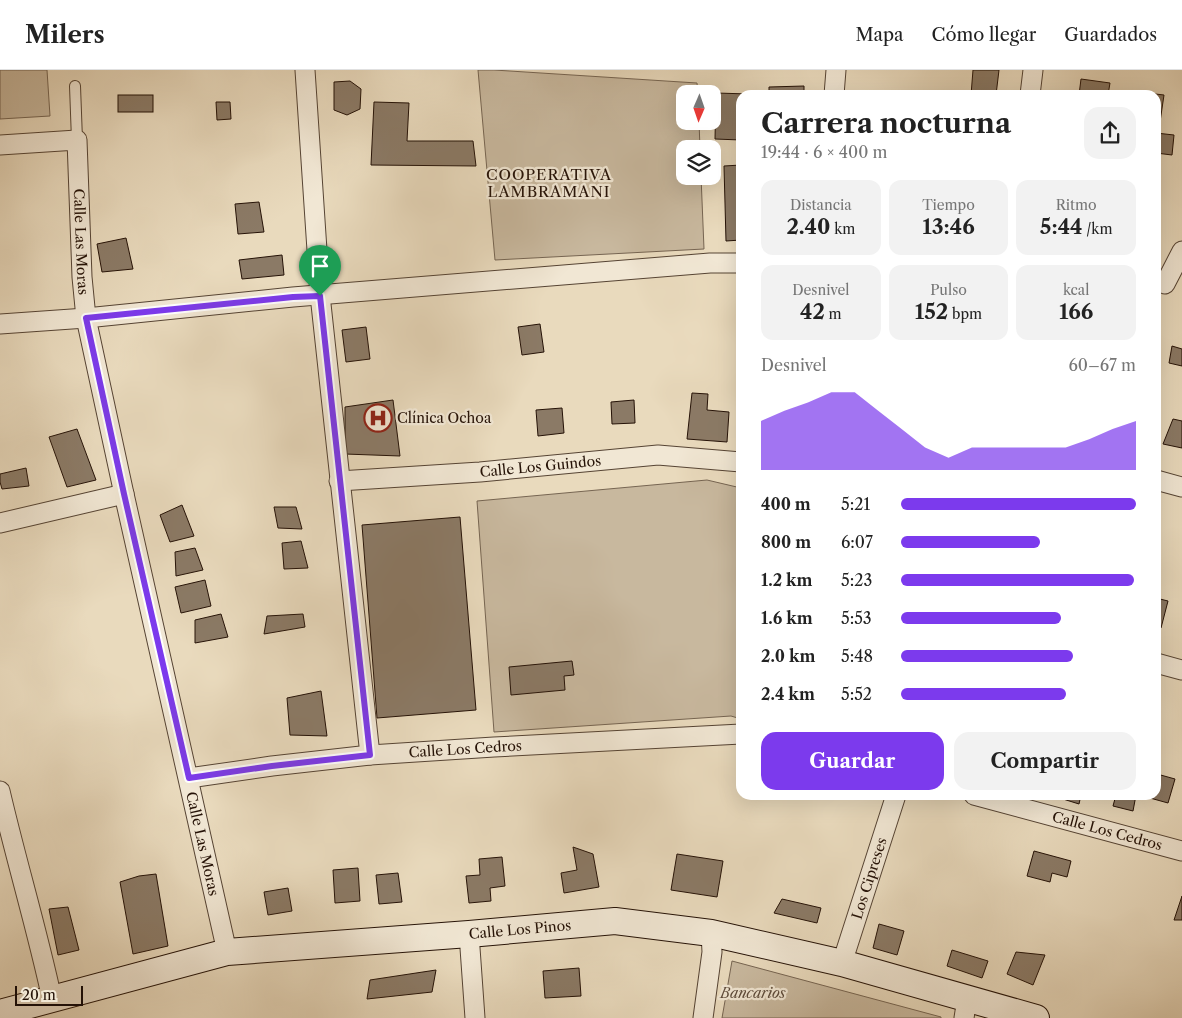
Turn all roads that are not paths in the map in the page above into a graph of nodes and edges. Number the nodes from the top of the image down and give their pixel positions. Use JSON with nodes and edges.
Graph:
{"nodes":[{"id":1,"x":305,"y":70,"type":"edge"},
{"id":2,"x":836,"y":70,"type":"edge"},
{"id":3,"x":1033,"y":70,"type":"edge"},
{"id":4,"x":75,"y":86,"type":"dead end"},
{"id":5,"x":834,"y":90,"type":"edge"},
{"id":6,"x":1031,"y":90,"type":"edge"},
{"id":7,"x":77,"y":140,"type":"junction"},
{"id":8,"x":0,"y":145,"type":"edge"},
{"id":9,"x":1182,"y":251,"type":"edge"},
{"id":10,"x":736,"y":263,"type":"edge"},
{"id":11,"x":1168,"y":285,"type":"edge"},
{"id":12,"x":320,"y":296,"type":"junction"},
{"id":13,"x":86,"y":318,"type":"junction"},
{"id":14,"x":0,"y":324,"type":"edge"},
{"id":15,"x":736,"y":462,"type":"edge"},
{"id":16,"x":339,"y":481,"type":"junction"},
{"id":17,"x":1161,"y":482,"type":"edge"},
{"id":18,"x":1182,"y":488,"type":"edge"},
{"id":19,"x":124,"y":494,"type":"junction"},
{"id":20,"x":0,"y":523,"type":"edge"},
{"id":21,"x":1161,"y":664,"type":"edge"},
{"id":22,"x":1182,"y":670,"type":"edge"},
{"id":23,"x":736,"y":734,"type":"edge"},
{"id":24,"x":370,"y":755,"type":"junction"},
{"id":25,"x":189,"y":778,"type":"junction"},
{"id":26,"x":0,"y":791,"type":"edge"},
{"id":27,"x":894,"y":800,"type":"edge"},
{"id":28,"x":993,"y":800,"type":"edge"},
{"id":29,"x":5,"y":833,"type":"edge"},
{"id":30,"x":1182,"y":851,"type":"edge"},
{"id":31,"x":711,"y":933,"type":"junction"},
{"id":32,"x":469,"y":934,"type":"junction"},
{"id":33,"x":227,"y":952,"type":"junction"},
{"id":34,"x":842,"y":963,"type":"junction"},
{"id":35,"x":52,"y":999,"type":"junction"},
{"id":36,"x":965,"y":1008,"type":"edge"},
{"id":37,"x":0,"y":1013,"type":"edge"},
{"id":38,"x":475,"y":1018,"type":"edge"},
{"id":39,"x":703,"y":1018,"type":"edge"},
{"id":40,"x":1036,"y":1018,"type":"edge"}],
"edges":[{"from":1,"to":12,"type":"street"},
{"from":2,"to":5,"type":"street"},
{"from":3,"to":6,"type":"street"},
{"from":4,"to":7,"type":"lane","name":"Calle Las Moras"},
{"from":7,"to":8,"type":"street"},
{"from":7,"to":13,"type":"street","name":"Calle Las Moras"},
{"from":9,"to":11,"type":"street"},
{"from":10,"to":12,"type":"street"},
{"from":12,"to":13,"type":"street"},
{"from":12,"to":16,"type":"street"},
{"from":13,"to":14,"type":"street"},
{"from":13,"to":19,"type":"street","name":"Calle Las Moras"},
{"from":15,"to":16,"type":"street","name":"Calle Los Guindos"},
{"from":16,"to":24,"type":"street"},
{"from":17,"to":18,"type":"street"},
{"from":19,"to":20,"type":"street"},
{"from":19,"to":25,"type":"street","name":"Calle Las Moras"},
{"from":21,"to":22,"type":"street"},
{"from":23,"to":24,"type":"street","name":"Calle Los Cedros"},
{"from":24,"to":25,"type":"street","name":"Calle Los Cedros"},
{"from":25,"to":33,"type":"street","name":"Calle Las Moras"},
{"from":26,"to":29,"type":"street"},
{"from":27,"to":34,"type":"street","name":"Los Cipreses"},
{"from":28,"to":30,"type":"street","name":"Calle Los Cedros"},
{"from":29,"to":35,"type":"street"},
{"from":31,"to":32,"type":"street","name":"Calle Los Pinos"},
{"from":31,"to":34,"type":"street","name":"Calle Los Pinos"},
{"from":31,"to":39,"type":"street"},
{"from":32,"to":33,"type":"street","name":"Calle Los Pinos"},
{"from":32,"to":38,"type":"street"},
{"from":33,"to":35,"type":"street","name":"Calle Los Pinos"},
{"from":34,"to":36,"type":"street","name":"Calle Los Pinos"},
{"from":35,"to":37,"type":"street","name":"Calle Los Pinos"},
{"from":36,"to":40,"type":"street","name":"Calle Los Pinos"}]}
